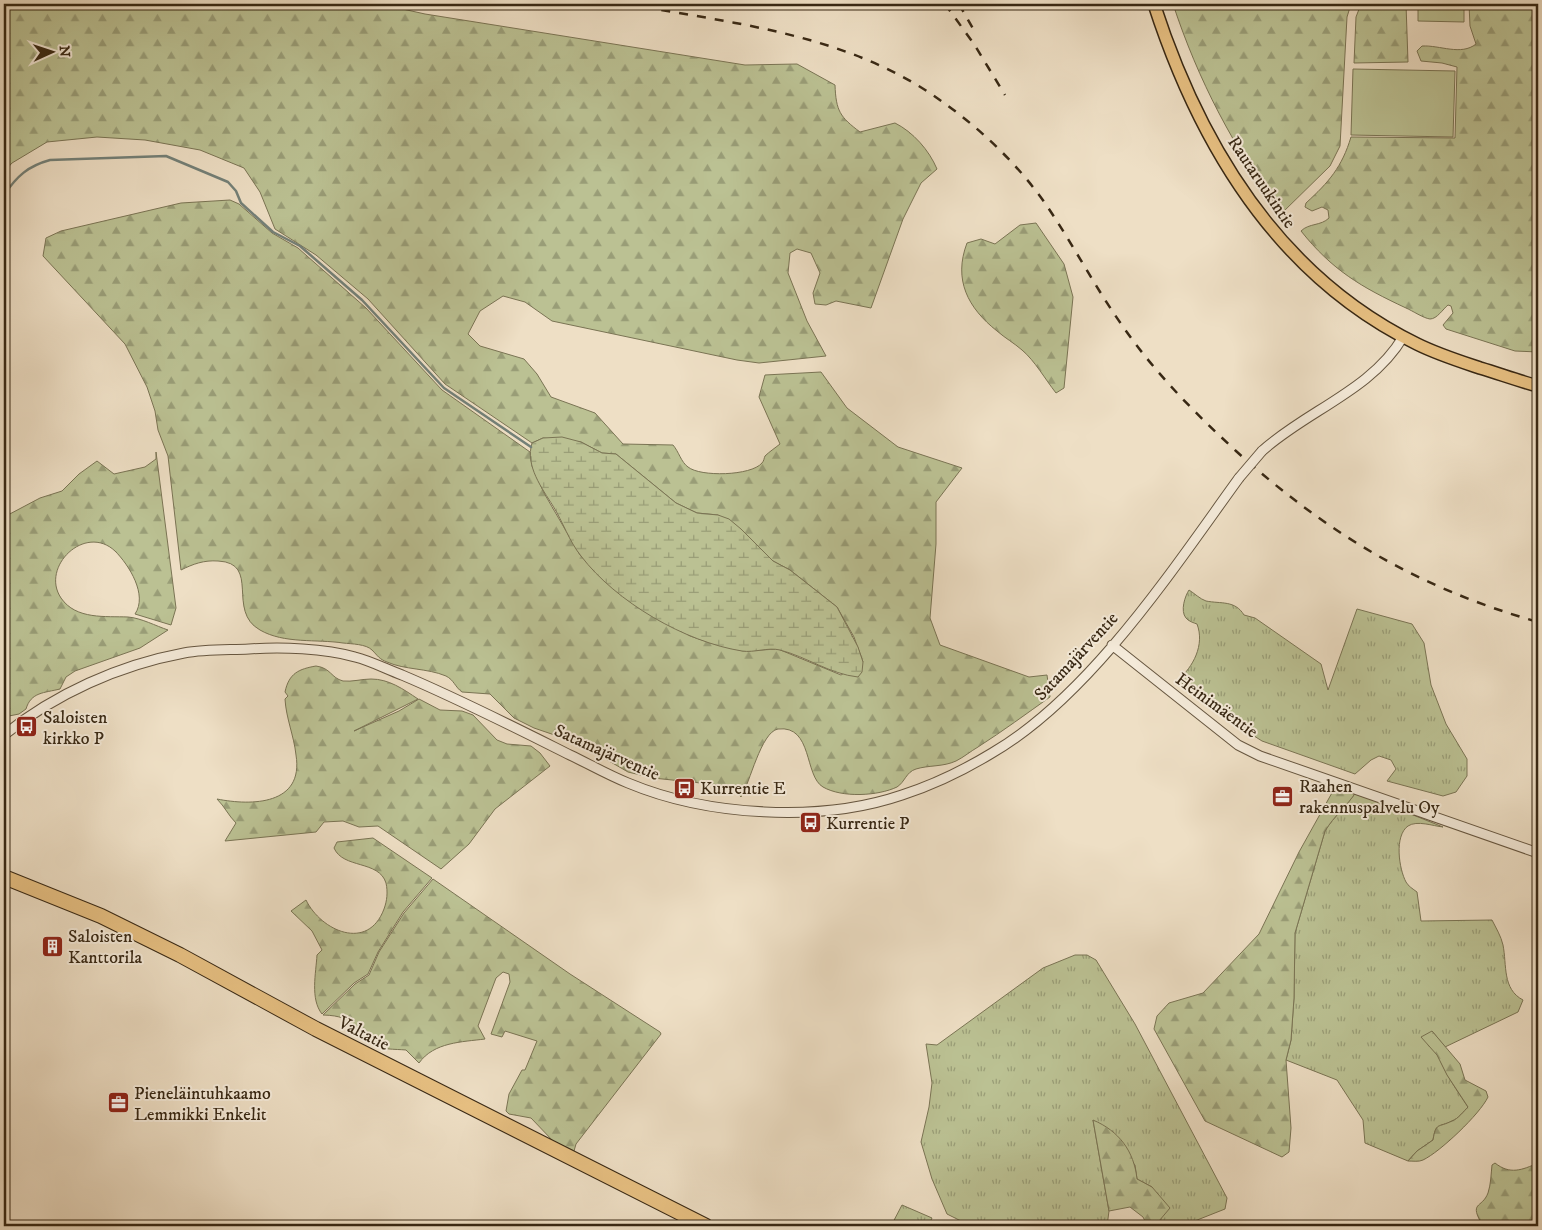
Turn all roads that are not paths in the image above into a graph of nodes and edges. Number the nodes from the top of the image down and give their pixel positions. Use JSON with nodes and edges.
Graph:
{"nodes":[{"id":1,"x":1154,"y":4,"type":"edge"},
{"id":2,"x":1403,"y":337,"type":"junction"},
{"id":3,"x":1538,"y":386,"type":"edge"},
{"id":4,"x":1112,"y":646,"type":"junction"},
{"id":5,"x":4,"y":735,"type":"edge"},
{"id":6,"x":1538,"y":853,"type":"edge"},
{"id":7,"x":4,"y":877,"type":"edge"},
{"id":8,"x":706,"y":1226,"type":"edge"}],
"edges":[{"from":1,"to":2,"type":"main road","name":"Rautaruukintie"},
{"from":2,"to":3,"type":"main road","name":"Rautaruukintie"},
{"from":2,"to":4,"type":"street","name":"Satamajärventie","bridge":true},
{"from":4,"to":5,"type":"street","name":"Satamajärventie"},
{"from":4,"to":6,"type":"street","name":"Heinimäentie"},
{"from":7,"to":8,"type":"highway","name":"Valtatie"}]}
